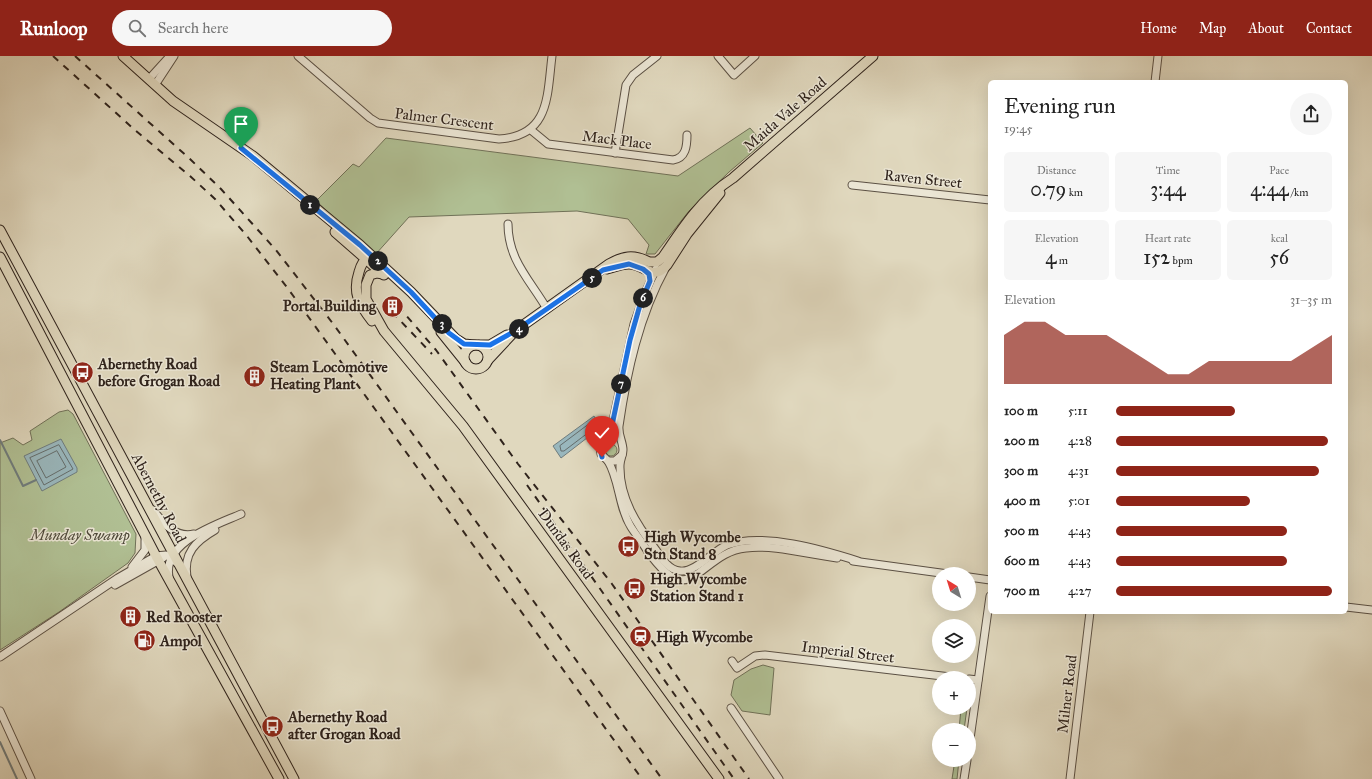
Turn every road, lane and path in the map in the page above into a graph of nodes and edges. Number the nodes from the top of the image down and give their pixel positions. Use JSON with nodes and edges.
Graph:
{"nodes":[{"id":1,"x":122,"y":56,"type":"edge"},
{"id":2,"x":170,"y":56,"type":"edge"},
{"id":3,"x":174,"y":56,"type":"edge"},
{"id":4,"x":298,"y":56,"type":"edge"},
{"id":5,"x":552,"y":56,"type":"edge"},
{"id":6,"x":657,"y":56,"type":"edge"},
{"id":7,"x":718,"y":56,"type":"edge"},
{"id":8,"x":755,"y":56,"type":"edge"},
{"id":9,"x":873,"y":56,"type":"edge"},
{"id":10,"x":1158,"y":56,"type":"edge"},
{"id":11,"x":1155,"y":80,"type":"edge"},
{"id":12,"x":152,"y":82,"type":"junction"},
{"id":13,"x":531,"y":130,"type":"junction"},
{"id":14,"x":687,"y":135,"type":"dead end"},
{"id":15,"x":615,"y":153,"type":"junction"},
{"id":16,"x":852,"y":185,"type":"dead end"},
{"id":17,"x":988,"y":200,"type":"edge"},
{"id":18,"x":309,"y":205,"type":"junction"},
{"id":19,"x":508,"y":224,"type":"dead end"},
{"id":20,"x":0,"y":230,"type":"edge"},
{"id":21,"x":357,"y":252,"type":"junction"},
{"id":22,"x":0,"y":257,"type":"edge"},
{"id":23,"x":371,"y":260,"type":"junction"},
{"id":24,"x":665,"y":261,"type":"junction"},
{"id":25,"x":647,"y":264,"type":"junction"},
{"id":26,"x":383,"y":274,"type":"junction"},
{"id":27,"x":656,"y":274,"type":"junction"},
{"id":28,"x":368,"y":279,"type":"junction"},
{"id":29,"x":356,"y":283,"type":"junction"},
{"id":30,"x":547,"y":309,"type":"junction"},
{"id":31,"x":384,"y":331,"type":"junction"},
{"id":32,"x":515,"y":331,"type":"junction"},
{"id":33,"x":447,"y":334,"type":"junction"},
{"id":34,"x":476,"y":345,"type":"junction"},
{"id":35,"x":488,"y":360,"type":"junction"},
{"id":36,"x":466,"y":363,"type":"junction"},
{"id":37,"x":604,"y":441,"type":"junction"},
{"id":38,"x":621,"y":443,"type":"junction"},
{"id":39,"x":622,"y":455,"type":"junction"},
{"id":40,"x":608,"y":461,"type":"junction"},
{"id":41,"x":145,"y":501,"type":"junction"},
{"id":42,"x":143,"y":530,"type":"junction"},
{"id":43,"x":199,"y":533,"type":"junction"},
{"id":44,"x":165,"y":557,"type":"junction"},
{"id":45,"x":858,"y":561,"type":"junction"},
{"id":46,"x":932,"y":572,"type":"edge"},
{"id":47,"x":118,"y":578,"type":"junction"},
{"id":48,"x":976,"y":578,"type":"edge"},
{"id":49,"x":988,"y":580,"type":"edge"},
{"id":50,"x":170,"y":583,"type":"junction"},
{"id":51,"x":191,"y":587,"type":"junction"},
{"id":52,"x":93,"y":597,"type":"junction"},
{"id":53,"x":1348,"y":606,"type":"edge"},
{"id":54,"x":988,"y":610,"type":"edge"},
{"id":55,"x":1372,"y":610,"type":"edge"},
{"id":56,"x":1090,"y":614,"type":"edge"},
{"id":57,"x":0,"y":657,"type":"edge"},
{"id":58,"x":732,"y":661,"type":"dead end"},
{"id":59,"x":932,"y":675,"type":"edge"},
{"id":60,"x":978,"y":680,"type":"joint"},
{"id":61,"x":731,"y":708,"type":"dead end"},
{"id":62,"x":0,"y":711,"type":"edge"},
{"id":63,"x":972,"y":723,"type":"edge"},
{"id":64,"x":966,"y":767,"type":"edge"},
{"id":65,"x":31,"y":779,"type":"edge"},
{"id":66,"x":279,"y":779,"type":"edge"},
{"id":67,"x":294,"y":779,"type":"edge"},
{"id":68,"x":719,"y":779,"type":"edge"},
{"id":69,"x":780,"y":779,"type":"edge"},
{"id":70,"x":964,"y":779,"type":"edge"},
{"id":71,"x":1070,"y":779,"type":"edge"}],
"edges":[{"from":1,"to":12,"type":"main road"},
{"from":2,"to":12,"type":"street"},
{"from":3,"to":12,"type":"street"},
{"from":4,"to":13,"type":"street","name":"Palmer Crescent"},
{"from":5,"to":13,"type":"street"},
{"from":6,"to":15,"type":"street"},
{"from":7,"to":8,"type":"street"},
{"from":9,"to":24,"type":"main road","name":"Maida Vale Road"},
{"from":10,"to":11,"type":"street"},
{"from":12,"to":18,"type":"main road"},
{"from":13,"to":15,"type":"street","name":"Mack Place"},
{"from":14,"to":15,"type":"street","name":"Mack Place"},
{"from":16,"to":17,"type":"street","name":"Raven Street"},
{"from":18,"to":21,"type":"main road"},
{"from":18,"to":23,"type":"main road"},
{"from":19,"to":30,"type":"street"},
{"from":20,"to":41,"type":"main road","name":"Abernethy Road"},
{"from":21,"to":23,"type":"main road"},
{"from":21,"to":29,"type":"main road","name":"Dundas Road"},
{"from":22,"to":42,"type":"main road","name":"Abernethy Road"},
{"from":23,"to":26,"type":"main road"},
{"from":23,"to":28,"type":"main road","name":"Dundas Road"},
{"from":23,"to":29,"type":"main road"},
{"from":23,"to":33,"type":"main road"},
{"from":24,"to":25,"type":"main road"},
{"from":24,"to":27,"type":"main road","name":"Maida Vale Road"},
{"from":25,"to":27,"type":"main road"},
{"from":25,"to":30,"type":"main road"},
{"from":26,"to":28,"type":"main road"},
{"from":26,"to":33,"type":"main road"},
{"from":27,"to":37,"type":"street"},
{"from":27,"to":38,"type":"street"},
{"from":28,"to":31,"type":"main road","name":"Dundas Road"},
{"from":29,"to":31,"type":"main road","name":"Dundas Road"},
{"from":30,"to":32,"type":"main road"},
{"from":31,"to":68,"type":"main road","name":"Dundas Road"},
{"from":32,"to":34,"type":"main road"},
{"from":32,"to":35,"type":"main road"},
{"from":33,"to":34,"type":"main road"},
{"from":33,"to":36,"type":"main road"},
{"from":34,"to":35,"type":"main road"},
{"from":34,"to":36,"type":"main road"},
{"from":35,"to":36,"type":"main road"},
{"from":37,"to":38,"type":"street"},
{"from":37,"to":40,"type":"street"},
{"from":38,"to":39,"type":"street"},
{"from":39,"to":40,"type":"street"},
{"from":39,"to":45,"type":"street"},
{"from":40,"to":45,"type":"street"},
{"from":41,"to":43,"type":"street"},
{"from":41,"to":44,"type":"main road","name":"Abernethy Road"},
{"from":42,"to":44,"type":"main road","name":"Abernethy Road"},
{"from":42,"to":47,"type":"street"},
{"from":43,"to":44,"type":"street"},
{"from":43,"to":51,"type":"street"},
{"from":44,"to":47,"type":"street"},
{"from":44,"to":50,"type":"main road","name":"Abernethy Road"},
{"from":44,"to":50,"type":"street"},
{"from":44,"to":51,"type":"main road","name":"Abernethy Road"},
{"from":44,"to":52,"type":"street"},
{"from":45,"to":46,"type":"street"},
{"from":47,"to":52,"type":"street"},
{"from":48,"to":49,"type":"street"},
{"from":50,"to":66,"type":"main road","name":"Abernethy Road"},
{"from":51,"to":67,"type":"main road","name":"Abernethy Road"},
{"from":52,"to":57,"type":"street"},
{"from":53,"to":55,"type":"street"},
{"from":54,"to":60,"type":"street"},
{"from":56,"to":71,"type":"street","name":"Milner Road"},
{"from":58,"to":59,"type":"street","name":"Imperial Street"},
{"from":60,"to":63,"type":"street"},
{"from":61,"to":69,"type":"street"},
{"from":62,"to":65,"type":"street"},
{"from":64,"to":70,"type":"street"}]}
